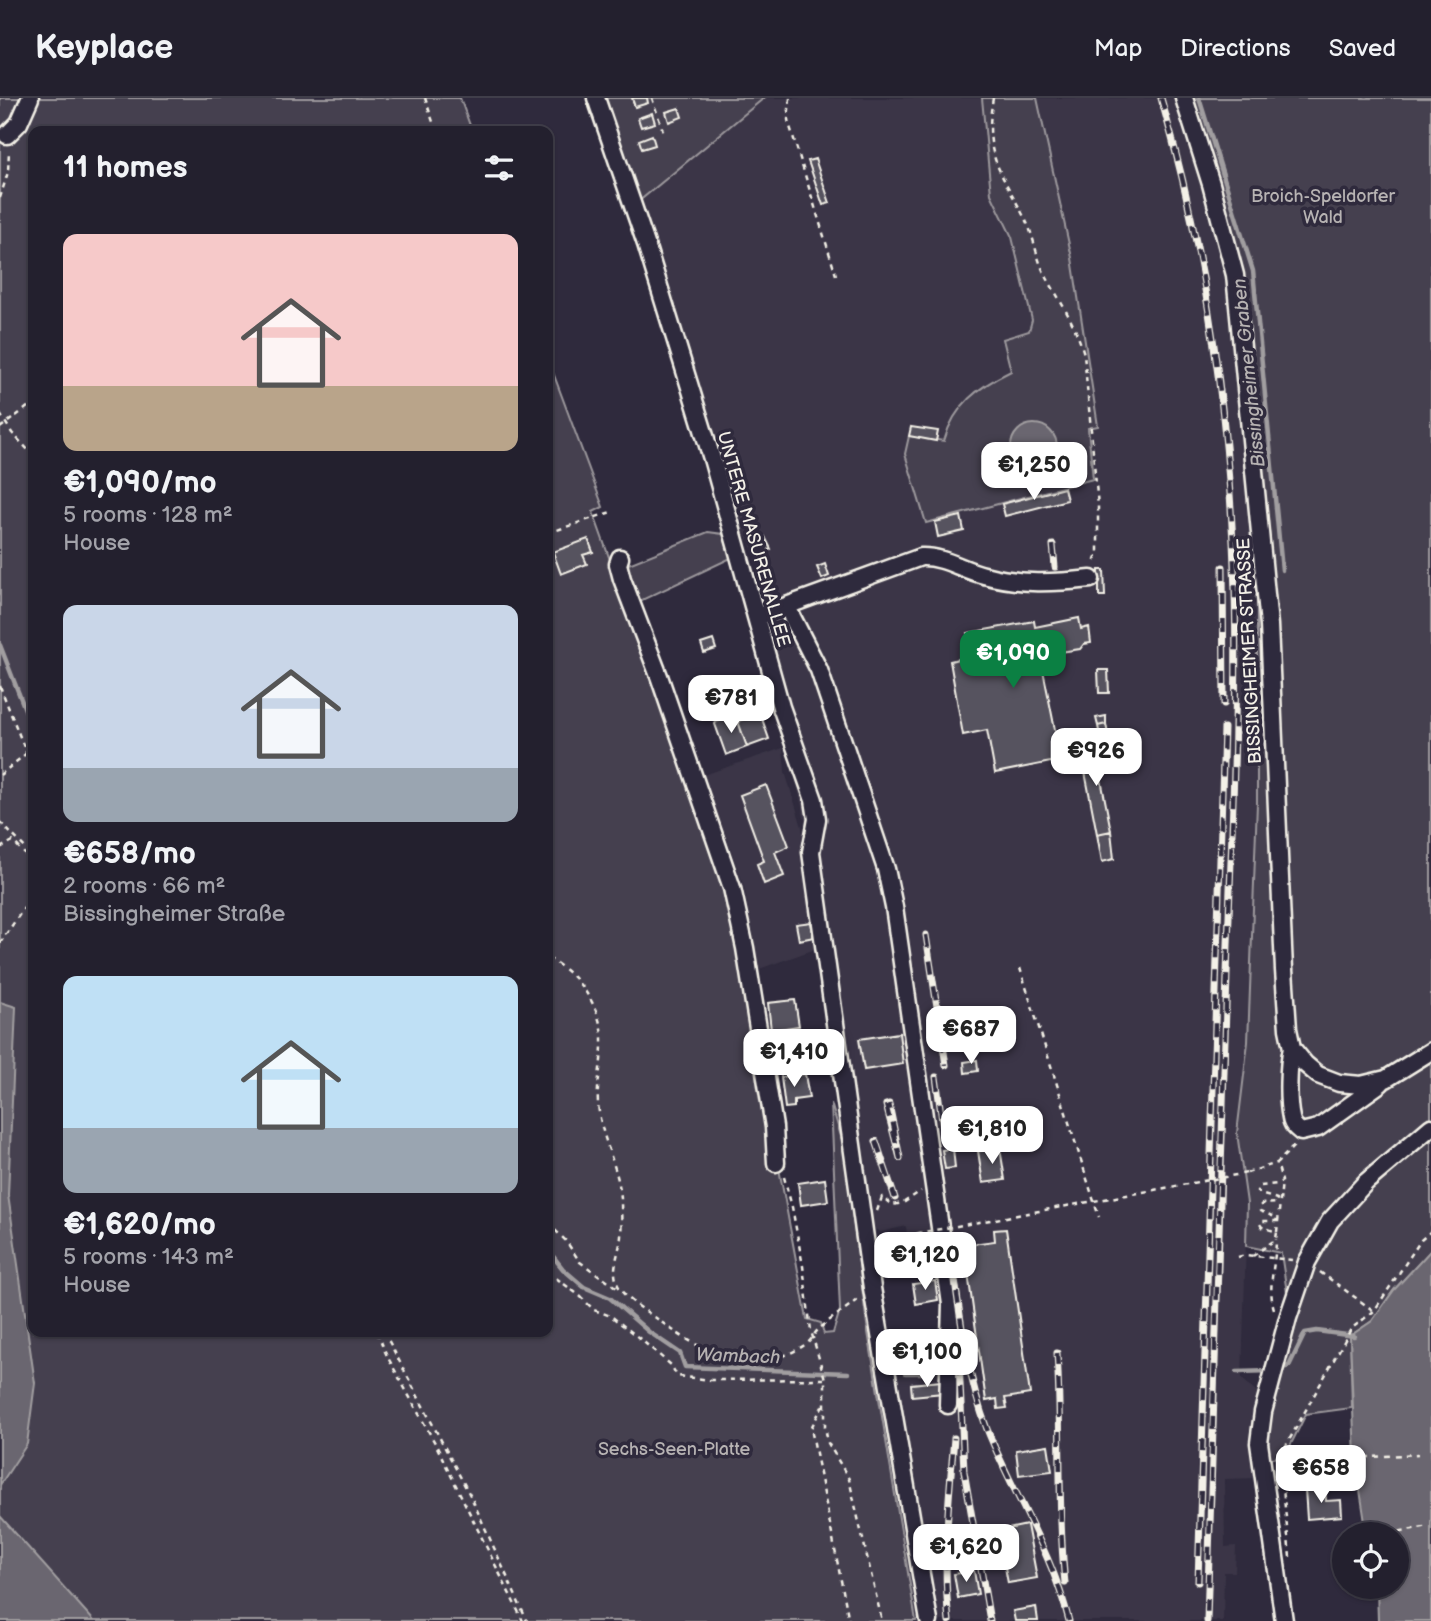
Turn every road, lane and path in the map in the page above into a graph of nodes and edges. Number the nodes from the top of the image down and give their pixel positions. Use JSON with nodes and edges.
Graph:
{"nodes":[{"id":1,"x":30,"y":98,"type":"edge"},
{"id":2,"x":425,"y":98,"type":"edge"},
{"id":3,"x":596,"y":98,"type":"edge"},
{"id":4,"x":652,"y":98,"type":"edge"},
{"id":5,"x":790,"y":98,"type":"edge"},
{"id":6,"x":993,"y":98,"type":"edge"},
{"id":7,"x":1184,"y":98,"type":"edge"},
{"id":8,"x":434,"y":126,"type":"edge"},
{"id":9,"x":664,"y":134,"type":"dead end"},
{"id":10,"x":8,"y":135,"type":"joint"},
{"id":11,"x":0,"y":198,"type":"edge"},
{"id":12,"x":836,"y":275,"type":"dead end"},
{"id":13,"x":28,"y":408,"type":"edge"},
{"id":14,"x":0,"y":414,"type":"edge"},
{"id":15,"x":6,"y":423,"type":"junction"},
{"id":16,"x":0,"y":428,"type":"edge"},
{"id":17,"x":28,"y":450,"type":"edge"},
{"id":18,"x":611,"y":512,"type":"dead end"},
{"id":19,"x":553,"y":531,"type":"edge"},
{"id":20,"x":620,"y":558,"type":"dead end"},
{"id":21,"x":1090,"y":573,"type":"joint"},
{"id":22,"x":787,"y":607,"type":"junction"},
{"id":23,"x":756,"y":617,"type":"junction"},
{"id":24,"x":0,"y":686,"type":"edge"},
{"id":25,"x":27,"y":753,"type":"junction"},
{"id":26,"x":28,"y":756,"type":"edge"},
{"id":27,"x":0,"y":775,"type":"edge"},
{"id":28,"x":0,"y":822,"type":"edge"},
{"id":29,"x":0,"y":848,"type":"edge"},
{"id":30,"x":28,"y":851,"type":"edge"},
{"id":31,"x":28,"y":858,"type":"edge"},
{"id":32,"x":28,"y":902,"type":"edge"},
{"id":33,"x":0,"y":943,"type":"edge"},
{"id":34,"x":553,"y":961,"type":"edge"},
{"id":35,"x":1020,"y":968,"type":"dead end"},
{"id":36,"x":1292,"y":1048,"type":"junction"},
{"id":37,"x":1431,"y":1051,"type":"edge"},
{"id":38,"x":1386,"y":1079,"type":"junction"},
{"id":39,"x":1431,"y":1127,"type":"edge"},
{"id":40,"x":1301,"y":1132,"type":"junction"},
{"id":41,"x":776,"y":1163,"type":"joint"},
{"id":42,"x":1277,"y":1163,"type":"junction"},
{"id":43,"x":1282,"y":1181,"type":"junction"},
{"id":44,"x":935,"y":1182,"type":"junction"},
{"id":45,"x":883,"y":1198,"type":"dead end"},
{"id":46,"x":1099,"y":1217,"type":"dead end"},
{"id":47,"x":553,"y":1228,"type":"edge"},
{"id":48,"x":1431,"y":1231,"type":"edge"},
{"id":49,"x":1277,"y":1232,"type":"junction"},
{"id":50,"x":897,"y":1237,"type":"dead end"},
{"id":51,"x":1276,"y":1240,"type":"junction"},
{"id":52,"x":1253,"y":1256,"type":"junction"},
{"id":53,"x":1238,"y":1257,"type":"dead end"},
{"id":54,"x":1276,"y":1258,"type":"junction"},
{"id":55,"x":1307,"y":1262,"type":"junction"},
{"id":56,"x":553,"y":1276,"type":"edge"},
{"id":57,"x":872,"y":1288,"type":"junction"},
{"id":58,"x":620,"y":1290,"type":"junction"},
{"id":59,"x":1374,"y":1311,"type":"junction"},
{"id":60,"x":1288,"y":1318,"type":"junction"},
{"id":61,"x":379,"y":1337,"type":"edge"},
{"id":62,"x":387,"y":1337,"type":"edge"},
{"id":63,"x":813,"y":1337,"type":"junction"},
{"id":64,"x":825,"y":1379,"type":"junction"},
{"id":65,"x":825,"y":1402,"type":"junction"},
{"id":66,"x":948,"y":1405,"type":"dead end"},
{"id":67,"x":1418,"y":1454,"type":"dead end"},
{"id":68,"x":1355,"y":1458,"type":"dead end"},
{"id":69,"x":1429,"y":1526,"type":"dead end"},
{"id":70,"x":1409,"y":1530,"type":"edge"},
{"id":71,"x":1279,"y":1586,"type":"junction"},
{"id":72,"x":525,"y":1621,"type":"edge"},
{"id":73,"x":849,"y":1621,"type":"edge"},
{"id":74,"x":882,"y":1621,"type":"edge"},
{"id":75,"x":929,"y":1621,"type":"edge"},
{"id":76,"x":1284,"y":1621,"type":"edge"}],
"edges":[{"from":1,"to":10,"type":"street"},
{"from":2,"to":8,"type":"path"},
{"from":3,"to":23,"type":"street","name":"UNTERE MASURENALLEE"},
{"from":4,"to":9,"type":"path"},
{"from":5,"to":12,"type":"path"},
{"from":6,"to":21,"type":"path"},
{"from":7,"to":36,"type":"street","name":"BISSINGHEIMER STRASSE"},
{"from":10,"to":11,"type":"path"},
{"from":13,"to":15,"type":"path"},
{"from":14,"to":15,"type":"path"},
{"from":15,"to":16,"type":"path"},
{"from":15,"to":17,"type":"path"},
{"from":18,"to":19,"type":"path"},
{"from":20,"to":41,"type":"street"},
{"from":21,"to":22,"type":"street"},
{"from":22,"to":23,"type":"street"},
{"from":22,"to":44,"type":"street"},
{"from":23,"to":57,"type":"street","name":"UNTERE MASURENALLEE"},
{"from":24,"to":25,"type":"path"},
{"from":25,"to":26,"type":"path"},
{"from":25,"to":27,"type":"path"},
{"from":28,"to":30,"type":"path"},
{"from":29,"to":31,"type":"path"},
{"from":32,"to":33,"type":"path"},
{"from":34,"to":58,"type":"path"},
{"from":35,"to":46,"type":"path"},
{"from":36,"to":38,"type":"street"},
{"from":36,"to":40,"type":"street","name":"BISSINGHEIMER STRASSE"},
{"from":37,"to":38,"type":"street"},
{"from":38,"to":40,"type":"street"},
{"from":39,"to":55,"type":"street"},
{"from":40,"to":42,"type":"path"},
{"from":41,"to":63,"type":"path"},
{"from":42,"to":43,"type":"path"},
{"from":42,"to":50,"type":"path","bridge":true},
{"from":43,"to":49,"type":"path"},
{"from":43,"to":49,"type":"path"},
{"from":44,"to":45,"type":"path"},
{"from":44,"to":66,"type":"street"},
{"from":47,"to":58,"type":"path"},
{"from":48,"to":59,"type":"path"},
{"from":49,"to":51,"type":"path"},
{"from":51,"to":52,"type":"path"},
{"from":51,"to":54,"type":"path"},
{"from":52,"to":53,"type":"path"},
{"from":52,"to":54,"type":"path"},
{"from":54,"to":55,"type":"path"},
{"from":54,"to":60,"type":"path"},
{"from":55,"to":59,"type":"path"},
{"from":55,"to":60,"type":"street"},
{"from":56,"to":64,"type":"path"},
{"from":57,"to":63,"type":"path"},
{"from":57,"to":75,"type":"street","name":"UNTERE MASURENALLEE"},
{"from":58,"to":63,"type":"path"},
{"from":59,"to":71,"type":"path"},
{"from":60,"to":71,"type":"street"},
{"from":61,"to":72,"type":"path"},
{"from":62,"to":72,"type":"path"},
{"from":63,"to":64,"type":"path"},
{"from":64,"to":65,"type":"path"},
{"from":65,"to":73,"type":"path"},
{"from":65,"to":74,"type":"path"},
{"from":67,"to":68,"type":"path"},
{"from":69,"to":70,"type":"path"},
{"from":71,"to":76,"type":"street"}]}
